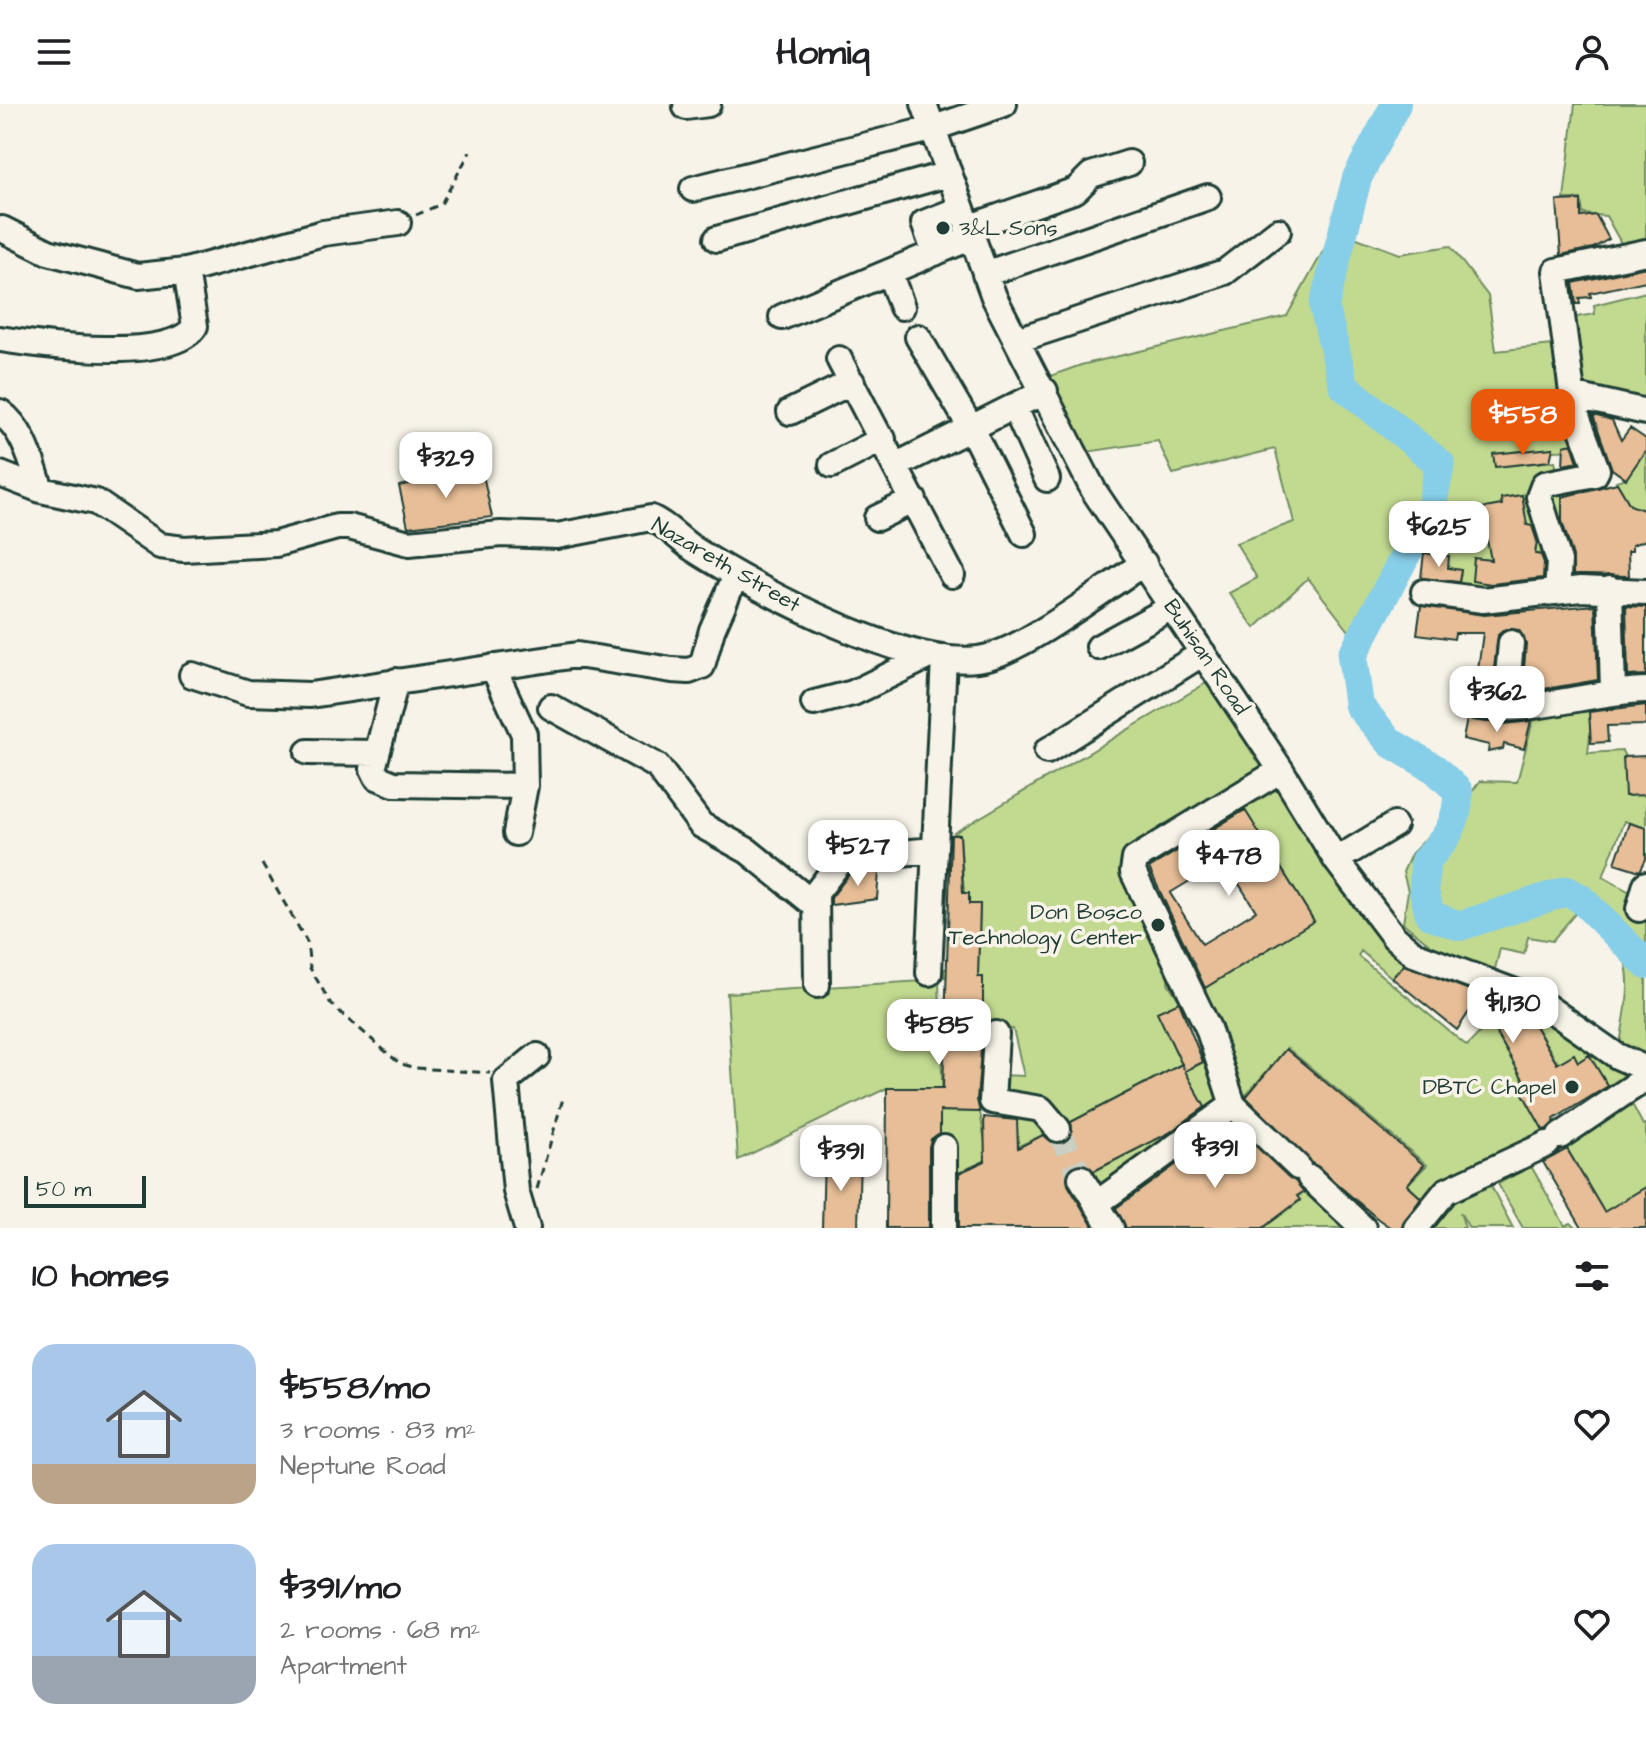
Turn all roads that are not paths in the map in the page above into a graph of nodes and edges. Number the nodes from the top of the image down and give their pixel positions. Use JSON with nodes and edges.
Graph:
{"nodes":[{"id":1,"x":924,"y":104,"type":"edge"},
{"id":2,"x":1004,"y":104,"type":"edge"},
{"id":3,"x":931,"y":129,"type":"junction"},
{"id":4,"x":1129,"y":163,"type":"dead end"},
{"id":5,"x":948,"y":174,"type":"junction"},
{"id":6,"x":693,"y":189,"type":"dead end"},
{"id":7,"x":1208,"y":197,"type":"dead end"},
{"id":8,"x":398,"y":223,"type":"road end"},
{"id":9,"x":966,"y":225,"type":"junction"},
{"id":10,"x":2,"y":229,"type":"edge"},
{"id":11,"x":1278,"y":231,"type":"dead end"},
{"id":12,"x":717,"y":239,"type":"dead end"},
{"id":13,"x":1646,"y":252,"type":"edge"},
{"id":14,"x":186,"y":271,"type":"junction"},
{"id":15,"x":889,"y":272,"type":"junction"},
{"id":16,"x":985,"y":274,"type":"junction"},
{"id":17,"x":902,"y":307,"type":"dead end"},
{"id":18,"x":782,"y":317,"type":"dead end"},
{"id":19,"x":918,"y":337,"type":"dead end"},
{"id":20,"x":0,"y":339,"type":"edge"},
{"id":21,"x":1017,"y":340,"type":"junction"},
{"id":22,"x":839,"y":359,"type":"dead end"},
{"id":23,"x":852,"y":382,"type":"junction"},
{"id":24,"x":1045,"y":391,"type":"junction"},
{"id":25,"x":1571,"y":395,"type":"junction"},
{"id":26,"x":1014,"y":406,"type":"junction"},
{"id":27,"x":0,"y":412,"type":"edge"},
{"id":28,"x":790,"y":412,"type":"dead end"},
{"id":29,"x":1646,"y":412,"type":"edge"},
{"id":30,"x":971,"y":428,"type":"junction"},
{"id":31,"x":883,"y":439,"type":"junction"},
{"id":32,"x":832,"y":465,"type":"dead end"},
{"id":33,"x":897,"y":465,"type":"junction"},
{"id":34,"x":5,"y":476,"type":"edge"},
{"id":35,"x":1047,"y":479,"type":"dead end"},
{"id":36,"x":41,"y":490,"type":"junction"},
{"id":37,"x":914,"y":500,"type":"junction"},
{"id":38,"x":877,"y":518,"type":"dead end"},
{"id":39,"x":1024,"y":534,"type":"dead end"},
{"id":40,"x":1144,"y":563,"type":"junction"},
{"id":41,"x":736,"y":575,"type":"junction"},
{"id":42,"x":952,"y":575,"type":"dead end"},
{"id":43,"x":1610,"y":589,"type":"junction"},
{"id":44,"x":1424,"y":592,"type":"dead end"},
{"id":45,"x":1557,"y":592,"type":"junction"},
{"id":46,"x":1646,"y":592,"type":"edge"},
{"id":47,"x":1172,"y":607,"type":"junction"},
{"id":48,"x":1511,"y":643,"type":"dead end"},
{"id":49,"x":1099,"y":647,"type":"dead end"},
{"id":50,"x":1203,"y":653,"type":"junction"},
{"id":51,"x":936,"y":657,"type":"junction"},
{"id":52,"x":493,"y":667,"type":"junction"},
{"id":53,"x":192,"y":675,"type":"dead end"},
{"id":54,"x":396,"y":681,"type":"junction"},
{"id":55,"x":1646,"y":690,"type":"edge"},
{"id":56,"x":1613,"y":691,"type":"junction"},
{"id":57,"x":814,"y":703,"type":"dead end"},
{"id":58,"x":1473,"y":706,"type":"dead end"},
{"id":59,"x":551,"y":707,"type":"dead end"},
{"id":60,"x":1505,"y":709,"type":"junction"},
{"id":61,"x":1047,"y":751,"type":"dead end"},
{"id":62,"x":308,"y":752,"type":"dead end"},
{"id":63,"x":377,"y":753,"type":"junction"},
{"id":64,"x":1281,"y":770,"type":"junction"},
{"id":65,"x":525,"y":786,"type":"junction"},
{"id":66,"x":1394,"y":825,"type":"dead end"},
{"id":67,"x":516,"y":833,"type":"dead end"},
{"id":68,"x":934,"y":850,"type":"junction"},
{"id":69,"x":1336,"y":860,"type":"junction"},
{"id":70,"x":1646,"y":884,"type":"edge"},
{"id":71,"x":816,"y":906,"type":"junction"},
{"id":72,"x":1639,"y":909,"type":"dead end"},
{"id":73,"x":929,"y":973,"type":"dead end"},
{"id":74,"x":817,"y":985,"type":"dead end"},
{"id":75,"x":996,"y":1034,"type":"dead end"},
{"id":76,"x":537,"y":1056,"type":"dead end"},
{"id":77,"x":1646,"y":1069,"type":"edge"},
{"id":78,"x":1646,"y":1078,"type":"edge"},
{"id":79,"x":1233,"y":1105,"type":"junction"},
{"id":80,"x":1058,"y":1129,"type":"tunnel mouth"},
{"id":81,"x":944,"y":1147,"type":"dead end"},
{"id":82,"x":1081,"y":1178,"type":"tunnel mouth"},
{"id":83,"x":1096,"y":1204,"type":"junction"},
{"id":84,"x":527,"y":1228,"type":"edge"},
{"id":85,"x":944,"y":1228,"type":"edge"},
{"id":86,"x":1111,"y":1228,"type":"edge"},
{"id":87,"x":1363,"y":1228,"type":"edge"},
{"id":88,"x":1416,"y":1228,"type":"edge"}],
"edges":[{"from":1,"to":3,"type":"street","name":"Buhisan Road"},
{"from":2,"to":3,"type":"street"},
{"from":3,"to":5,"type":"street","name":"Buhisan Road"},
{"from":3,"to":6,"type":"street"},
{"from":4,"to":9,"type":"street"},
{"from":5,"to":9,"type":"street","name":"Buhisan Road"},
{"from":5,"to":12,"type":"street"},
{"from":7,"to":16,"type":"street"},
{"from":8,"to":14,"type":"street"},
{"from":9,"to":15,"type":"street"},
{"from":9,"to":16,"type":"street","name":"Buhisan Road"},
{"from":10,"to":14,"type":"street"},
{"from":11,"to":21,"type":"street"},
{"from":13,"to":25,"type":"street"},
{"from":14,"to":20,"type":"street"},
{"from":15,"to":17,"type":"street"},
{"from":15,"to":18,"type":"street"},
{"from":16,"to":21,"type":"street","name":"Buhisan Road"},
{"from":19,"to":30,"type":"street"},
{"from":21,"to":24,"type":"street","name":"Buhisan Road"},
{"from":22,"to":23,"type":"street"},
{"from":23,"to":28,"type":"street"},
{"from":23,"to":31,"type":"street"},
{"from":24,"to":26,"type":"street"},
{"from":24,"to":40,"type":"street","name":"Buhisan Road"},
{"from":25,"to":29,"type":"street"},
{"from":25,"to":45,"type":"street"},
{"from":26,"to":30,"type":"street"},
{"from":26,"to":35,"type":"street"},
{"from":27,"to":36,"type":"street"},
{"from":30,"to":33,"type":"street"},
{"from":30,"to":39,"type":"street"},
{"from":31,"to":32,"type":"street"},
{"from":31,"to":33,"type":"street"},
{"from":33,"to":37,"type":"street"},
{"from":34,"to":36,"type":"street","name":"Nazareth Street"},
{"from":36,"to":41,"type":"street","name":"Nazareth Street"},
{"from":37,"to":38,"type":"street"},
{"from":37,"to":42,"type":"street"},
{"from":40,"to":47,"type":"street","name":"Buhisan Road"},
{"from":40,"to":51,"type":"street","name":"Nazareth Street"},
{"from":41,"to":51,"type":"street","name":"Nazareth Street"},
{"from":41,"to":52,"type":"street"},
{"from":43,"to":45,"type":"street"},
{"from":43,"to":46,"type":"street"},
{"from":43,"to":56,"type":"street"},
{"from":44,"to":45,"type":"street"},
{"from":47,"to":49,"type":"street"},
{"from":47,"to":50,"type":"street","name":"Buhisan Road"},
{"from":48,"to":60,"type":"street"},
{"from":50,"to":61,"type":"street"},
{"from":50,"to":64,"type":"street","name":"Buhisan Road"},
{"from":51,"to":57,"type":"street"},
{"from":51,"to":68,"type":"street"},
{"from":52,"to":54,"type":"street"},
{"from":52,"to":65,"type":"street"},
{"from":53,"to":54,"type":"street"},
{"from":54,"to":63,"type":"street"},
{"from":55,"to":56,"type":"street"},
{"from":56,"to":60,"type":"street"},
{"from":58,"to":60,"type":"street"},
{"from":59,"to":71,"type":"street"},
{"from":62,"to":63,"type":"street"},
{"from":63,"to":65,"type":"street"},
{"from":64,"to":69,"type":"street","name":"Buhisan Road"},
{"from":64,"to":79,"type":"street"},
{"from":65,"to":67,"type":"street"},
{"from":66,"to":69,"type":"street"},
{"from":68,"to":71,"type":"street"},
{"from":68,"to":73,"type":"street"},
{"from":69,"to":77,"type":"street","name":"Buhisan Road"},
{"from":70,"to":72,"type":"street"},
{"from":71,"to":74,"type":"street"},
{"from":75,"to":80,"type":"street"},
{"from":76,"to":84,"type":"street"},
{"from":78,"to":88,"type":"street"},
{"from":79,"to":83,"type":"street"},
{"from":79,"to":87,"type":"street"},
{"from":81,"to":85,"type":"street"},
{"from":82,"to":83,"type":"street"},
{"from":83,"to":86,"type":"street"}]}
